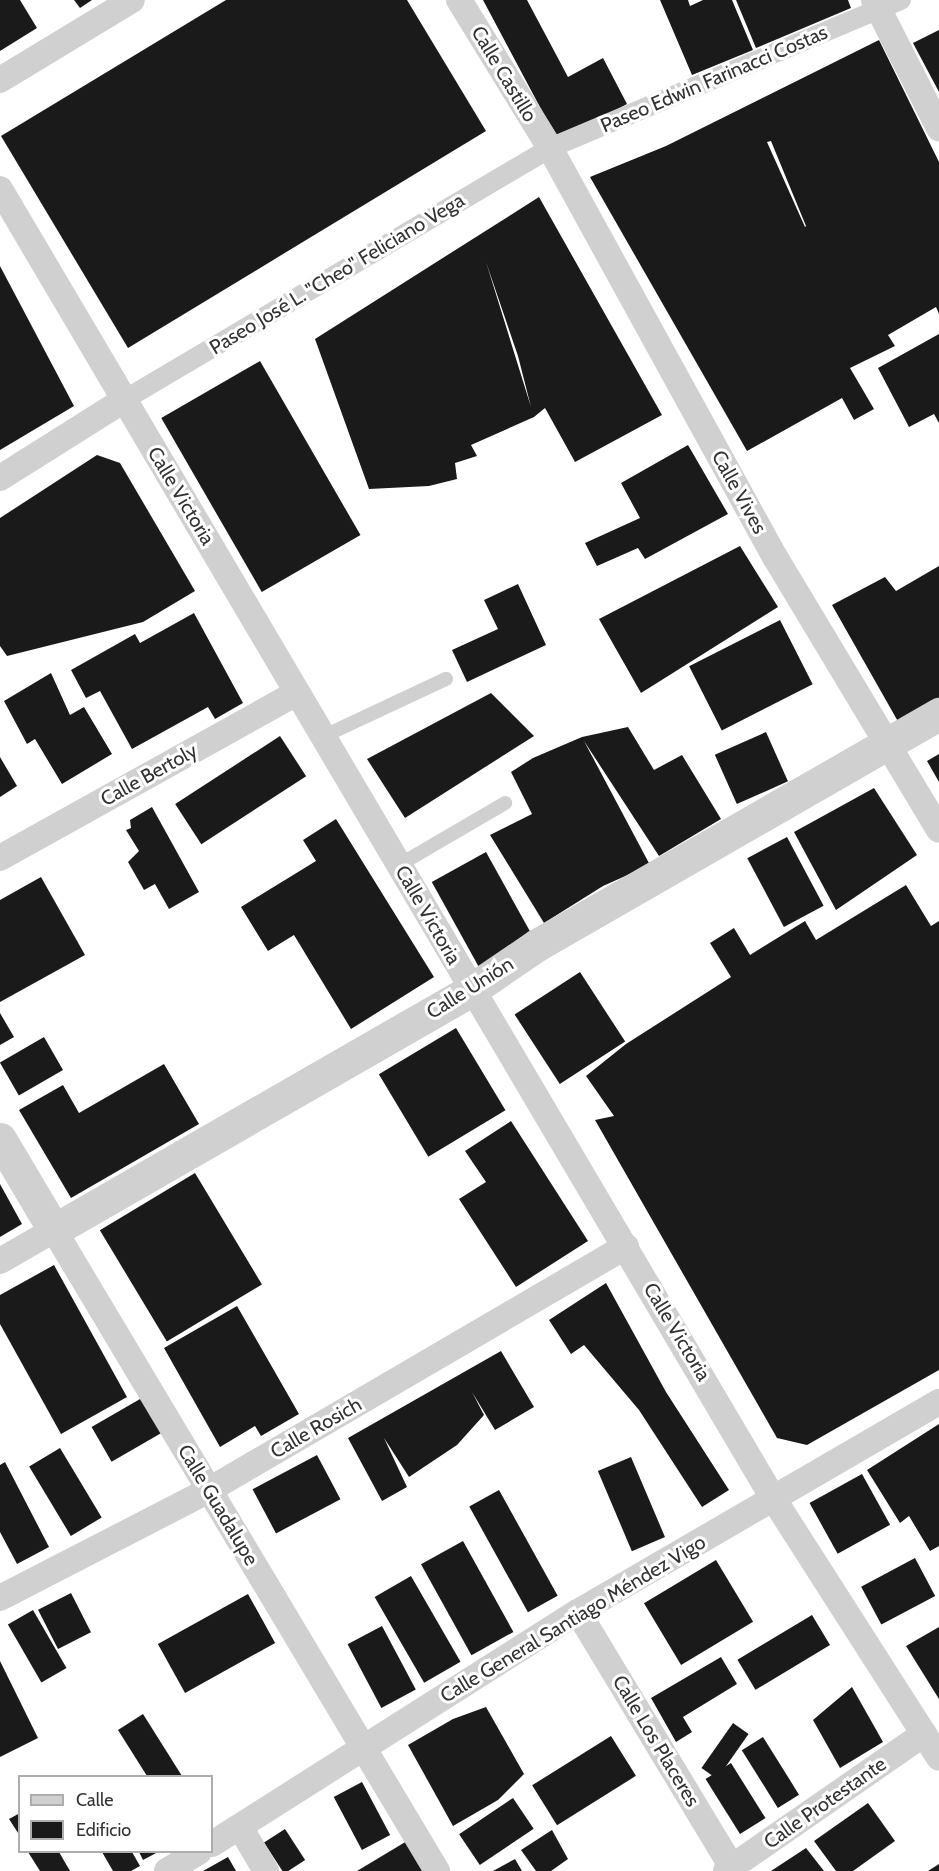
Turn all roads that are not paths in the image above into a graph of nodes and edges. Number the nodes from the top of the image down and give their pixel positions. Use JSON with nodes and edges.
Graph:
{"nodes":[{"id":1,"x":132,"y":0,"type":"edge"},
{"id":2,"x":459,"y":0,"type":"edge"},
{"id":3,"x":901,"y":0,"type":"edge"},
{"id":4,"x":876,"y":5,"type":"edge"},
{"id":5,"x":0,"y":80,"type":"edge"},
{"id":6,"x":939,"y":128,"type":"edge"},
{"id":7,"x":549,"y":148,"type":"junction"},
{"id":8,"x":0,"y":189,"type":"edge"},
{"id":9,"x":124,"y":400,"type":"junction"},
{"id":10,"x":0,"y":478,"type":"edge"},
{"id":11,"x":446,"y":680,"type":"dead end"},
{"id":12,"x":297,"y":693,"type":"junction"},
{"id":13,"x":939,"y":714,"type":"edge"},
{"id":14,"x":322,"y":736,"type":"junction"},
{"id":15,"x":886,"y":744,"type":"junction"},
{"id":16,"x":505,"y":803,"type":"dead end"},
{"id":17,"x":939,"y":830,"type":"edge"},
{"id":18,"x":0,"y":858,"type":"edge"},
{"id":19,"x":399,"y":864,"type":"junction"},
{"id":20,"x":471,"y":990,"type":"junction"},
{"id":21,"x":0,"y":1139,"type":"edge"},
{"id":22,"x":54,"y":1230,"type":"junction"},
{"id":23,"x":626,"y":1246,"type":"junction"},
{"id":24,"x":0,"y":1261,"type":"edge"},
{"id":25,"x":939,"y":1402,"type":"edge"},
{"id":26,"x":209,"y":1490,"type":"junction"},
{"id":27,"x":773,"y":1498,"type":"junction"},
{"id":28,"x":0,"y":1598,"type":"edge"},
{"id":29,"x":578,"y":1612,"type":"junction"},
{"id":30,"x":924,"y":1734,"type":"junction"},
{"id":31,"x":364,"y":1748,"type":"junction"},
{"id":32,"x":939,"y":1758,"type":"edge"},
{"id":33,"x":240,"y":1827,"type":"junction"},
{"id":34,"x":213,"y":1843,"type":"edge"},
{"id":35,"x":196,"y":1853,"type":"edge"},
{"id":36,"x":731,"y":1870,"type":"edge"},
{"id":37,"x":167,"y":1871,"type":"edge"},
{"id":38,"x":266,"y":1871,"type":"edge"},
{"id":39,"x":437,"y":1871,"type":"edge"}],
"edges":[{"from":1,"to":5,"type":"street"},
{"from":2,"to":7,"type":"street","name":"Calle Castillo"},
{"from":3,"to":4,"type":"street","name":"Paseo Edwin Farinacci Costas"},
{"from":4,"to":6,"type":"street"},
{"from":4,"to":7,"type":"street","name":"Paseo Edwin Farinacci Costas"},
{"from":7,"to":9,"type":"street","name":"Paseo José L. \"Cheo\" Feliciano Vega"},
{"from":7,"to":15,"type":"street","name":"Calle Vives"},
{"from":8,"to":9,"type":"street","name":"Calle Victoria"},
{"from":9,"to":10,"type":"street"},
{"from":9,"to":12,"type":"street","name":"Calle Victoria"},
{"from":11,"to":14,"type":"lane"},
{"from":12,"to":14,"type":"street","name":"Calle Victoria"},
{"from":12,"to":18,"type":"street","name":"Calle Bertoly"},
{"from":13,"to":15,"type":"street","name":"Calle Unión"},
{"from":14,"to":19,"type":"street","name":"Calle Victoria"},
{"from":15,"to":17,"type":"street","name":"Calle Vives"},
{"from":15,"to":20,"type":"street","name":"Calle Unión"},
{"from":16,"to":19,"type":"lane"},
{"from":19,"to":20,"type":"street","name":"Calle Victoria"},
{"from":20,"to":22,"type":"street","name":"Calle Unión"},
{"from":20,"to":23,"type":"street","name":"Calle Victoria"},
{"from":21,"to":22,"type":"street","name":"Calle Guadalupe"},
{"from":22,"to":24,"type":"street","name":"Calle Unión"},
{"from":22,"to":26,"type":"street","name":"Calle Guadalupe"},
{"from":23,"to":26,"type":"street","name":"Calle Rosich"},
{"from":23,"to":27,"type":"street","name":"Calle Victoria"},
{"from":25,"to":27,"type":"street","name":"Calle General Santiago Méndez Vigo"},
{"from":26,"to":28,"type":"street","name":"Calle Rosich"},
{"from":26,"to":31,"type":"street","name":"Calle Guadalupe"},
{"from":27,"to":29,"type":"street","name":"Calle General Santiago Méndez Vigo"},
{"from":27,"to":30,"type":"street","name":"Calle Victoria"},
{"from":29,"to":31,"type":"street","name":"Calle General Santiago Méndez Vigo"},
{"from":29,"to":36,"type":"street","name":"Calle Los Placeres"},
{"from":30,"to":32,"type":"street","name":"Calle Victoria"},
{"from":30,"to":36,"type":"street","name":"Calle Protestante"},
{"from":31,"to":33,"type":"street","name":"Calle General Santiago Méndez Vigo"},
{"from":31,"to":39,"type":"street","name":"Calle Guadalupe"},
{"from":33,"to":34,"type":"street","name":"Calle General Santiago Méndez Vigo"},
{"from":33,"to":38,"type":"street"},
{"from":35,"to":37,"type":"street"}]}
